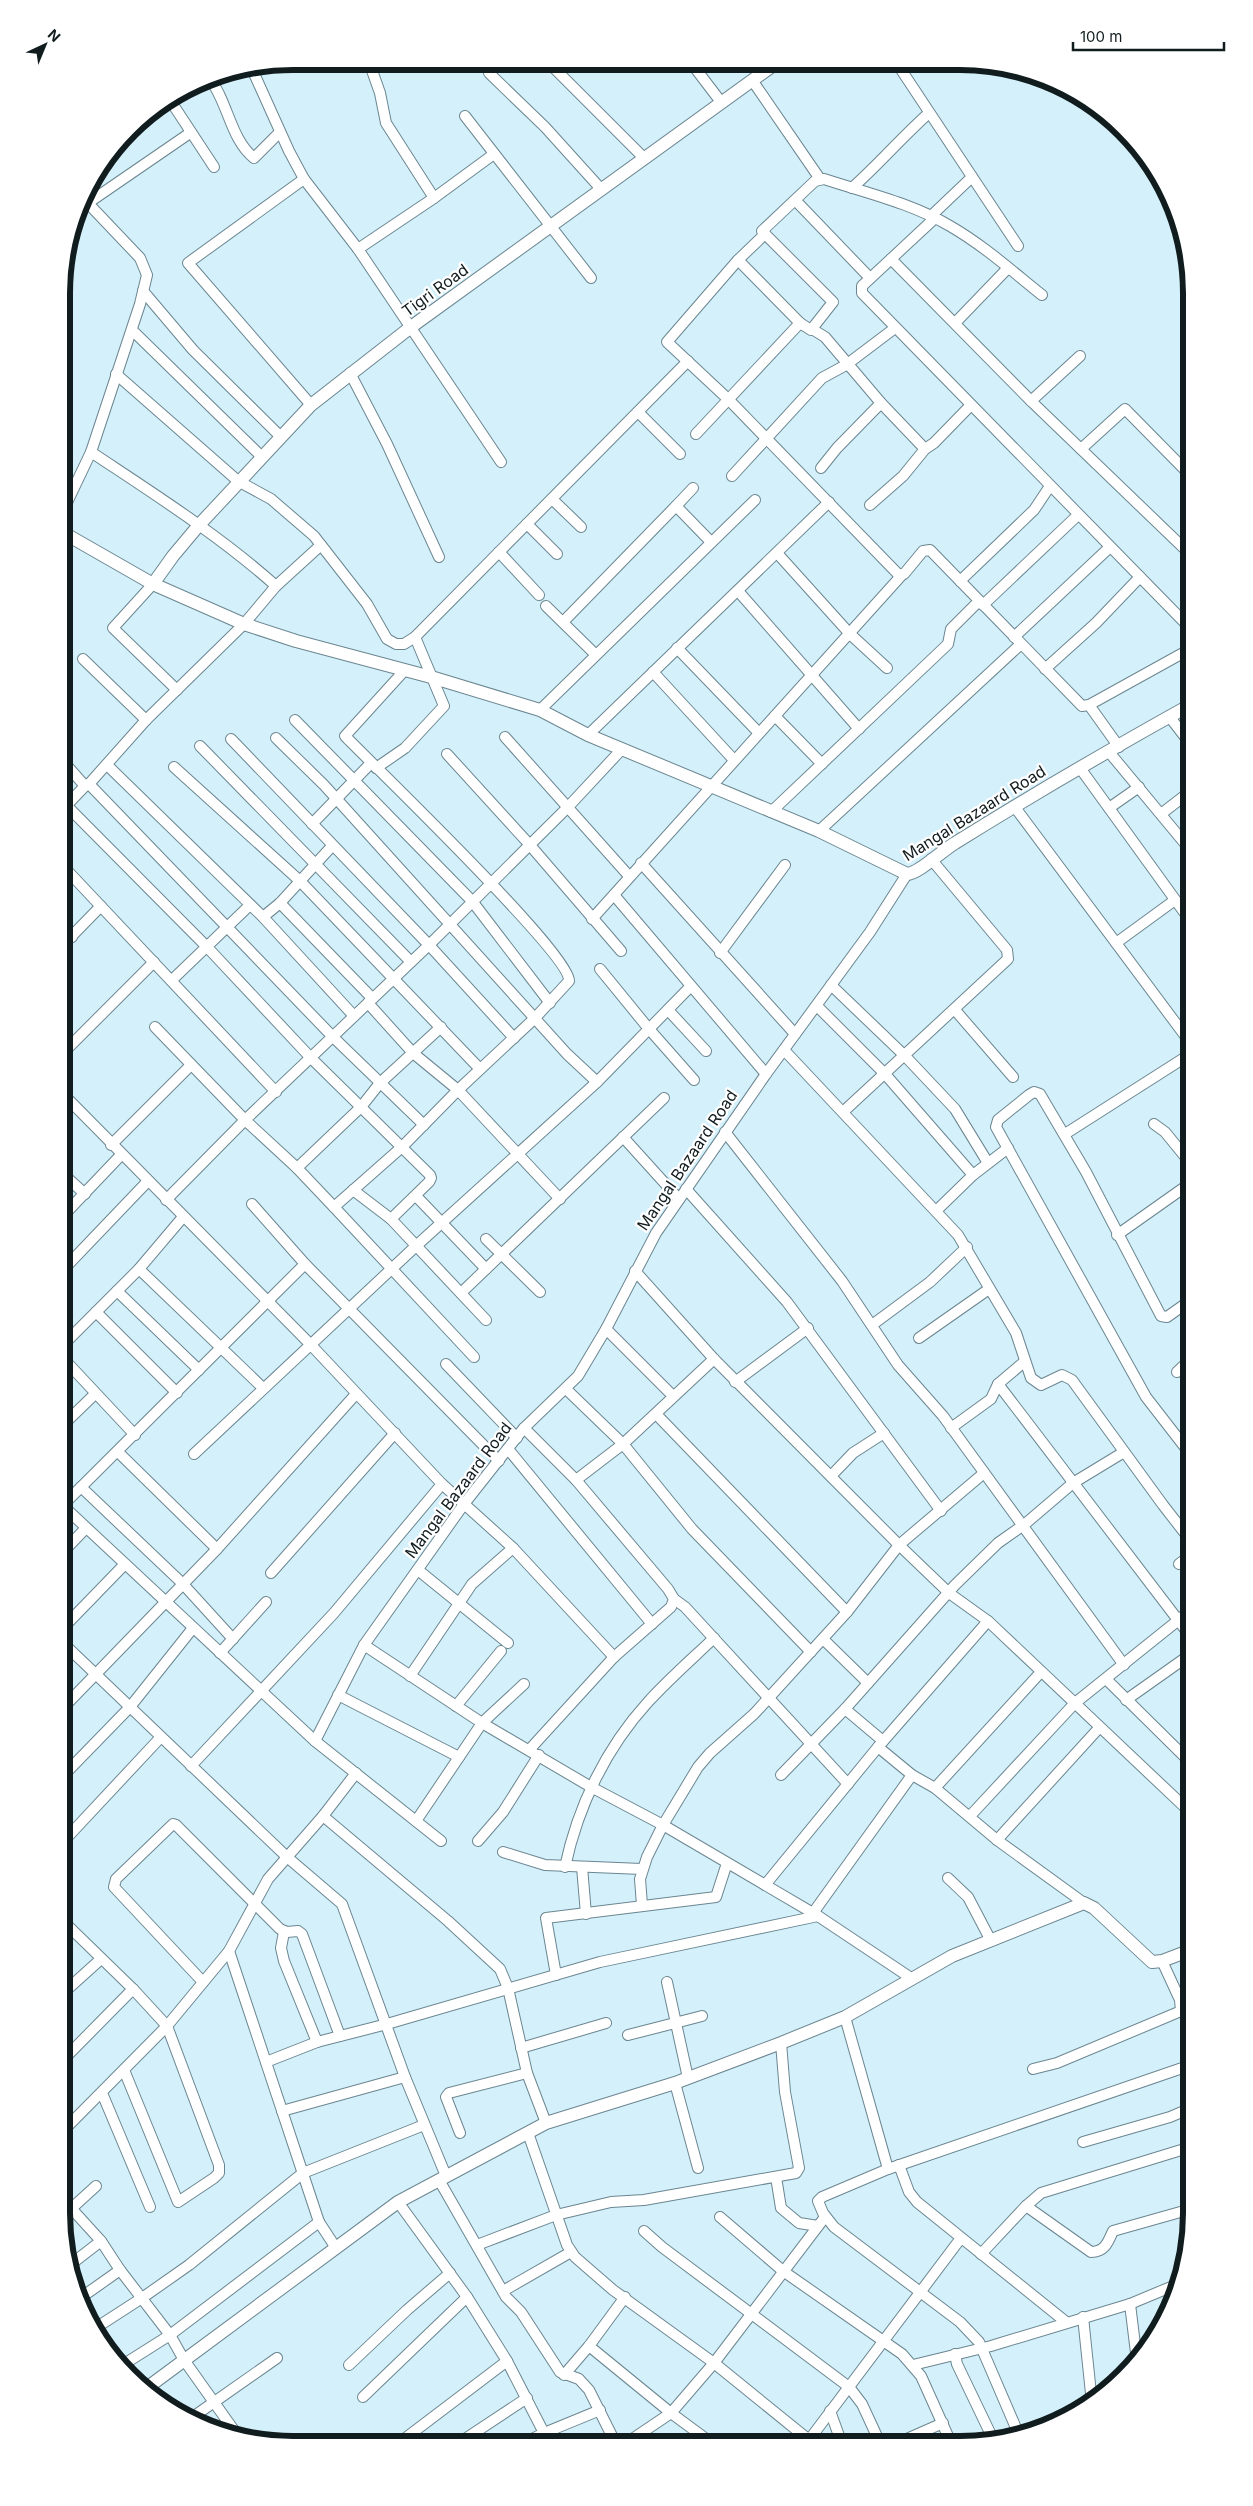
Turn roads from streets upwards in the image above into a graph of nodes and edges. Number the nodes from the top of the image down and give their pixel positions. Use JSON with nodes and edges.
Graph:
{"nodes":[{"id":1,"x":371,"y":70,"type":"edge"},
{"id":2,"x":556,"y":70,"type":"edge"},
{"id":3,"x":697,"y":70,"type":"edge"},
{"id":4,"x":766,"y":70,"type":"edge"},
{"id":5,"x":901,"y":70,"type":"edge"},
{"id":6,"x":254,"y":73,"type":"edge"},
{"id":7,"x":488,"y":73,"type":"dead end"},
{"id":8,"x":752,"y":80,"type":"junction"},
{"id":9,"x":215,"y":84,"type":"edge"},
{"id":10,"x":721,"y":102,"type":"junction"},
{"id":11,"x":173,"y":105,"type":"edge"},
{"id":12,"x":930,"y":113,"type":"junction"},
{"id":13,"x":465,"y":116,"type":"dead end"},
{"id":14,"x":280,"y":132,"type":"junction"},
{"id":15,"x":190,"y":133,"type":"junction"},
{"id":16,"x":494,"y":154,"type":"junction"},
{"id":17,"x":644,"y":158,"type":"junction"},
{"id":18,"x":214,"y":167,"type":"dead end"},
{"id":19,"x":972,"y":177,"type":"junction"},
{"id":20,"x":304,"y":179,"type":"junction"},
{"id":21,"x":820,"y":179,"type":"junction"},
{"id":22,"x":852,"y":188,"type":"junction"},
{"id":23,"x":601,"y":190,"type":"junction"},
{"id":24,"x":92,"y":195,"type":"edge"},
{"id":25,"x":434,"y":198,"type":"junction"},
{"id":26,"x":796,"y":201,"type":"junction"},
{"id":27,"x":88,"y":204,"type":"edge"},
{"id":28,"x":933,"y":217,"type":"junction"},
{"id":29,"x":549,"y":227,"type":"junction"},
{"id":30,"x":764,"y":234,"type":"junction"},
{"id":31,"x":1018,"y":246,"type":"dead end"},
{"id":32,"x":358,"y":249,"type":"junction"},
{"id":33,"x":891,"y":258,"type":"junction"},
{"id":34,"x":738,"y":260,"type":"junction"},
{"id":35,"x":1008,"y":268,"type":"junction"},
{"id":36,"x":591,"y":278,"type":"dead end"},
{"id":37,"x":870,"y":278,"type":"junction"},
{"id":38,"x":143,"y":291,"type":"junction"},
{"id":39,"x":1042,"y":296,"type":"dead end"},
{"id":40,"x":956,"y":322,"type":"junction"},
{"id":41,"x":800,"y":323,"type":"junction"},
{"id":42,"x":411,"y":327,"type":"junction"},
{"id":43,"x":895,"y":328,"type":"junction"},
{"id":44,"x":812,"y":329,"type":"junction"},
{"id":45,"x":132,"y":330,"type":"junction"},
{"id":46,"x":1080,"y":356,"type":"dead end"},
{"id":47,"x":688,"y":361,"type":"junction"},
{"id":48,"x":846,"y":364,"type":"junction"},
{"id":49,"x":350,"y":373,"type":"junction"},
{"id":50,"x":116,"y":374,"type":"junction"},
{"id":51,"x":729,"y":400,"type":"junction"},
{"id":52,"x":1032,"y":401,"type":"junction"},
{"id":53,"x":881,"y":403,"type":"junction"},
{"id":54,"x":311,"y":405,"type":"junction"},
{"id":55,"x":971,"y":405,"type":"junction"},
{"id":56,"x":638,"y":412,"type":"junction"},
{"id":57,"x":696,"y":434,"type":"dead end"},
{"id":58,"x":280,"y":437,"type":"junction"},
{"id":59,"x":767,"y":439,"type":"junction"},
{"id":60,"x":925,"y":449,"type":"junction"},
{"id":61,"x":1081,"y":449,"type":"junction"},
{"id":62,"x":91,"y":452,"type":"junction"},
{"id":63,"x":680,"y":454,"type":"dead end"},
{"id":64,"x":261,"y":456,"type":"junction"},
{"id":65,"x":501,"y":462,"type":"dead end"},
{"id":66,"x":821,"y":468,"type":"dead end"},
{"id":67,"x":1183,"y":468,"type":"edge"},
{"id":68,"x":732,"y":476,"type":"dead end"},
{"id":69,"x":238,"y":481,"type":"junction"},
{"id":70,"x":1050,"y":486,"type":"junction"},
{"id":71,"x":693,"y":488,"type":"dead end"},
{"id":72,"x":70,"y":496,"type":"edge"},
{"id":73,"x":552,"y":499,"type":"junction"},
{"id":74,"x":755,"y":500,"type":"dead end"},
{"id":75,"x":829,"y":502,"type":"junction"},
{"id":76,"x":870,"y":505,"type":"dead end"},
{"id":77,"x":676,"y":506,"type":"junction"},
{"id":78,"x":1078,"y":514,"type":"junction"},
{"id":79,"x":527,"y":524,"type":"junction"},
{"id":80,"x":199,"y":525,"type":"junction"},
{"id":81,"x":581,"y":527,"type":"dead end"},
{"id":82,"x":70,"y":537,"type":"edge"},
{"id":83,"x":711,"y":542,"type":"junction"},
{"id":84,"x":321,"y":545,"type":"junction"},
{"id":85,"x":1110,"y":547,"type":"junction"},
{"id":86,"x":1183,"y":547,"type":"edge"},
{"id":87,"x":499,"y":552,"type":"junction"},
{"id":88,"x":777,"y":553,"type":"junction"},
{"id":89,"x":557,"y":554,"type":"dead end"},
{"id":90,"x":439,"y":557,"type":"dead end"},
{"id":91,"x":901,"y":576,"type":"junction"},
{"id":92,"x":1140,"y":578,"type":"junction"},
{"id":93,"x":960,"y":581,"type":"junction"},
{"id":94,"x":153,"y":584,"type":"junction"},
{"id":95,"x":276,"y":586,"type":"junction"},
{"id":96,"x":738,"y":591,"type":"junction"},
{"id":97,"x":539,"y":595,"type":"dead end"},
{"id":98,"x":981,"y":603,"type":"junction"},
{"id":99,"x":546,"y":606,"type":"dead end"},
{"id":100,"x":1183,"y":621,"type":"edge"},
{"id":101,"x":563,"y":622,"type":"junction"},
{"id":102,"x":244,"y":624,"type":"junction"},
{"id":103,"x":850,"y":634,"type":"junction"},
{"id":104,"x":415,"y":638,"type":"junction"},
{"id":105,"x":1017,"y":641,"type":"junction"},
{"id":106,"x":677,"y":648,"type":"junction"},
{"id":107,"x":1183,"y":653,"type":"edge"},
{"id":108,"x":595,"y":654,"type":"junction"},
{"id":109,"x":83,"y":659,"type":"dead end"},
{"id":110,"x":887,"y":668,"type":"dead end"},
{"id":111,"x":1045,"y":669,"type":"junction"},
{"id":112,"x":404,"y":671,"type":"junction"},
{"id":113,"x":653,"y":672,"type":"junction"},
{"id":114,"x":812,"y":675,"type":"junction"},
{"id":115,"x":431,"y":677,"type":"junction"},
{"id":116,"x":177,"y":690,"type":"junction"},
{"id":117,"x":1089,"y":705,"type":"junction"},
{"id":118,"x":1183,"y":708,"type":"edge"},
{"id":119,"x":540,"y":710,"type":"junction"},
{"id":120,"x":775,"y":716,"type":"junction"},
{"id":121,"x":1168,"y":716,"type":"junction"},
{"id":122,"x":146,"y":720,"type":"junction"},
{"id":123,"x":295,"y":720,"type":"dead end"},
{"id":124,"x":859,"y":729,"type":"junction"},
{"id":125,"x":759,"y":733,"type":"junction"},
{"id":126,"x":588,"y":735,"type":"junction"},
{"id":127,"x":1183,"y":735,"type":"edge"},
{"id":128,"x":505,"y":737,"type":"dead end"},
{"id":129,"x":276,"y":738,"type":"dead end"},
{"id":130,"x":232,"y":739,"type":"dead end"},
{"id":131,"x":200,"y":746,"type":"dead end"},
{"id":132,"x":1114,"y":749,"type":"junction"},
{"id":133,"x":622,"y":750,"type":"junction"},
{"id":134,"x":447,"y":754,"type":"dead end"},
{"id":135,"x":734,"y":760,"type":"junction"},
{"id":136,"x":822,"y":764,"type":"junction"},
{"id":137,"x":107,"y":766,"type":"junction"},
{"id":138,"x":374,"y":766,"type":"junction"},
{"id":139,"x":174,"y":767,"type":"dead end"},
{"id":140,"x":70,"y":768,"type":"edge"},
{"id":141,"x":1080,"y":768,"type":"junction"},
{"id":142,"x":354,"y":780,"type":"junction"},
{"id":143,"x":87,"y":785,"type":"junction"},
{"id":144,"x":710,"y":786,"type":"junction"},
{"id":145,"x":1139,"y":787,"type":"junction"},
{"id":146,"x":1183,"y":797,"type":"edge"},
{"id":147,"x":70,"y":799,"type":"edge"},
{"id":148,"x":336,"y":799,"type":"junction"},
{"id":149,"x":1014,"y":806,"type":"junction"},
{"id":150,"x":568,"y":808,"type":"junction"},
{"id":151,"x":1109,"y":808,"type":"junction"},
{"id":152,"x":70,"y":812,"type":"edge"},
{"id":153,"x":771,"y":812,"type":"junction"},
{"id":154,"x":1161,"y":814,"type":"junction"},
{"id":155,"x":312,"y":824,"type":"junction"},
{"id":156,"x":819,"y":831,"type":"junction"},
{"id":157,"x":1183,"y":841,"type":"edge"},
{"id":158,"x":529,"y":844,"type":"junction"},
{"id":159,"x":332,"y":846,"type":"junction"},
{"id":160,"x":930,"y":859,"type":"junction"},
{"id":161,"x":641,"y":863,"type":"junction"},
{"id":162,"x":316,"y":864,"type":"junction"},
{"id":163,"x":785,"y":866,"type":"dead end"},
{"id":164,"x":70,"y":873,"type":"edge"},
{"id":165,"x":907,"y":874,"type":"junction"},
{"id":166,"x":630,"y":876,"type":"junction"},
{"id":167,"x":300,"y":881,"type":"junction"},
{"id":168,"x":490,"y":882,"type":"junction"},
{"id":169,"x":614,"y":895,"type":"junction"},
{"id":170,"x":472,"y":900,"type":"junction"},
{"id":171,"x":1175,"y":900,"type":"junction"},
{"id":172,"x":280,"y":903,"type":"junction"},
{"id":173,"x":250,"y":905,"type":"junction"},
{"id":174,"x":101,"y":906,"type":"junction"},
{"id":175,"x":1183,"y":911,"type":"edge"},
{"id":176,"x":263,"y":917,"type":"junction"},
{"id":177,"x":592,"y":919,"type":"junction"},
{"id":178,"x":449,"y":923,"type":"junction"},
{"id":179,"x":228,"y":928,"type":"junction"},
{"id":180,"x":72,"y":938,"type":"edge"},
{"id":181,"x":1116,"y":943,"type":"junction"},
{"id":182,"x":429,"y":945,"type":"junction"},
{"id":183,"x":207,"y":948,"type":"junction"},
{"id":184,"x":621,"y":951,"type":"dead end"},
{"id":185,"x":720,"y":953,"type":"junction"},
{"id":186,"x":154,"y":962,"type":"junction"},
{"id":187,"x":411,"y":962,"type":"junction"},
{"id":188,"x":600,"y":969,"type":"dead end"},
{"id":189,"x":394,"y":977,"type":"junction"},
{"id":190,"x":172,"y":980,"type":"junction"},
{"id":191,"x":691,"y":986,"type":"junction"},
{"id":192,"x":831,"y":986,"type":"junction"},
{"id":193,"x":370,"y":1001,"type":"junction"},
{"id":194,"x":550,"y":1003,"type":"junction"},
{"id":195,"x":816,"y":1006,"type":"junction"},
{"id":196,"x":668,"y":1010,"type":"junction"},
{"id":197,"x":955,"y":1010,"type":"junction"},
{"id":198,"x":354,"y":1016,"type":"junction"},
{"id":199,"x":535,"y":1018,"type":"junction"},
{"id":200,"x":441,"y":1027,"type":"junction"},
{"id":201,"x":155,"y":1028,"type":"dead end"},
{"id":202,"x":649,"y":1029,"type":"junction"},
{"id":203,"x":1183,"y":1033,"type":"edge"},
{"id":204,"x":795,"y":1034,"type":"junction"},
{"id":205,"x":333,"y":1037,"type":"junction"},
{"id":206,"x":514,"y":1038,"type":"junction"},
{"id":207,"x":70,"y":1046,"type":"edge"},
{"id":208,"x":784,"y":1050,"type":"junction"},
{"id":209,"x":706,"y":1051,"type":"dead end"},
{"id":210,"x":414,"y":1053,"type":"junction"},
{"id":211,"x":905,"y":1056,"type":"junction"},
{"id":212,"x":311,"y":1058,"type":"junction"},
{"id":213,"x":1183,"y":1059,"type":"edge"},
{"id":214,"x":191,"y":1065,"type":"junction"},
{"id":215,"x":480,"y":1069,"type":"junction"},
{"id":216,"x":766,"y":1074,"type":"junction"},
{"id":217,"x":885,"y":1074,"type":"junction"},
{"id":218,"x":1013,"y":1077,"type":"dead end"},
{"id":219,"x":694,"y":1080,"type":"dead end"},
{"id":220,"x":597,"y":1082,"type":"junction"},
{"id":221,"x":380,"y":1083,"type":"junction"},
{"id":222,"x":458,"y":1090,"type":"junction"},
{"id":223,"x":276,"y":1092,"type":"junction"},
{"id":224,"x":664,"y":1098,"type":"dead end"},
{"id":225,"x":70,"y":1101,"type":"edge"},
{"id":226,"x":361,"y":1107,"type":"junction"},
{"id":227,"x":843,"y":1112,"type":"junction"},
{"id":228,"x":245,"y":1120,"type":"junction"},
{"id":229,"x":1154,"y":1124,"type":"dead end"},
{"id":230,"x":424,"y":1125,"type":"junction"},
{"id":231,"x":725,"y":1132,"type":"junction"},
{"id":232,"x":1065,"y":1134,"type":"junction"},
{"id":233,"x":623,"y":1137,"type":"junction"},
{"id":234,"x":111,"y":1145,"type":"junction"},
{"id":235,"x":402,"y":1147,"type":"junction"},
{"id":236,"x":1008,"y":1148,"type":"junction"},
{"id":237,"x":517,"y":1153,"type":"junction"},
{"id":238,"x":1183,"y":1154,"type":"edge"},
{"id":239,"x":121,"y":1155,"type":"junction"},
{"id":240,"x":988,"y":1163,"type":"junction"},
{"id":241,"x":297,"y":1168,"type":"junction"},
{"id":242,"x":973,"y":1174,"type":"junction"},
{"id":243,"x":70,"y":1180,"type":"edge"},
{"id":244,"x":148,"y":1181,"type":"junction"},
{"id":245,"x":1183,"y":1188,"type":"edge"},
{"id":246,"x":686,"y":1189,"type":"junction"},
{"id":247,"x":353,"y":1190,"type":"junction"},
{"id":248,"x":85,"y":1194,"type":"junction"},
{"id":249,"x":416,"y":1196,"type":"junction"},
{"id":250,"x":560,"y":1199,"type":"junction"},
{"id":251,"x":679,"y":1199,"type":"junction"},
{"id":252,"x":166,"y":1200,"type":"junction"},
{"id":253,"x":252,"y":1204,"type":"dead end"},
{"id":254,"x":334,"y":1206,"type":"junction"},
{"id":255,"x":70,"y":1209,"type":"edge"},
{"id":256,"x":936,"y":1211,"type":"junction"},
{"id":257,"x":183,"y":1217,"type":"junction"},
{"id":258,"x":391,"y":1219,"type":"junction"},
{"id":259,"x":443,"y":1223,"type":"junction"},
{"id":260,"x":1117,"y":1235,"type":"junction"},
{"id":261,"x":486,"y":1238,"type":"dead end"},
{"id":262,"x":416,"y":1246,"type":"junction"},
{"id":263,"x":967,"y":1247,"type":"junction"},
{"id":264,"x":501,"y":1255,"type":"junction"},
{"id":265,"x":70,"y":1263,"type":"edge"},
{"id":266,"x":305,"y":1264,"type":"junction"},
{"id":267,"x":139,"y":1269,"type":"junction"},
{"id":268,"x":391,"y":1270,"type":"junction"},
{"id":269,"x":486,"y":1270,"type":"junction"},
{"id":270,"x":635,"y":1271,"type":"junction"},
{"id":271,"x":990,"y":1289,"type":"junction"},
{"id":272,"x":117,"y":1291,"type":"junction"},
{"id":273,"x":540,"y":1292,"type":"dead end"},
{"id":274,"x":461,"y":1293,"type":"junction"},
{"id":275,"x":266,"y":1302,"type":"junction"},
{"id":276,"x":1183,"y":1306,"type":"edge"},
{"id":277,"x":349,"y":1309,"type":"junction"},
{"id":278,"x":96,"y":1312,"type":"junction"},
{"id":279,"x":486,"y":1320,"type":"dead end"},
{"id":280,"x":872,"y":1325,"type":"junction"},
{"id":281,"x":808,"y":1328,"type":"junction"},
{"id":282,"x":606,"y":1329,"type":"junction"},
{"id":283,"x":919,"y":1338,"type":"dead end"},
{"id":284,"x":70,"y":1339,"type":"edge"},
{"id":285,"x":311,"y":1346,"type":"junction"},
{"id":286,"x":221,"y":1348,"type":"junction"},
{"id":287,"x":474,"y":1358,"type":"dead end"},
{"id":288,"x":714,"y":1359,"type":"junction"},
{"id":289,"x":1024,"y":1362,"type":"junction"},
{"id":290,"x":446,"y":1364,"type":"dead end"},
{"id":291,"x":70,"y":1365,"type":"edge"},
{"id":292,"x":1183,"y":1367,"type":"edge"},
{"id":293,"x":199,"y":1370,"type":"junction"},
{"id":294,"x":1178,"y":1372,"type":"dead end"},
{"id":295,"x":736,"y":1382,"type":"junction"},
{"id":296,"x":998,"y":1384,"type":"junction"},
{"id":297,"x":263,"y":1388,"type":"junction"},
{"id":298,"x":566,"y":1389,"type":"junction"},
{"id":299,"x":177,"y":1393,"type":"junction"},
{"id":300,"x":96,"y":1394,"type":"junction"},
{"id":301,"x":356,"y":1394,"type":"junction"},
{"id":302,"x":673,"y":1396,"type":"junction"},
{"id":303,"x":656,"y":1414,"type":"junction"},
{"id":304,"x":70,"y":1419,"type":"edge"},
{"id":305,"x":524,"y":1428,"type":"junction"},
{"id":306,"x":951,"y":1428,"type":"junction"},
{"id":307,"x":394,"y":1433,"type":"junction"},
{"id":308,"x":884,"y":1433,"type":"junction"},
{"id":309,"x":135,"y":1435,"type":"junction"},
{"id":310,"x":517,"y":1438,"type":"junction"},
{"id":311,"x":623,"y":1444,"type":"junction"},
{"id":312,"x":1183,"y":1444,"type":"edge"},
{"id":313,"x":508,"y":1449,"type":"junction"},
{"id":314,"x":118,"y":1452,"type":"junction"},
{"id":315,"x":1124,"y":1452,"type":"junction"},
{"id":316,"x":194,"y":1454,"type":"dead end"},
{"id":317,"x":499,"y":1461,"type":"junction"},
{"id":318,"x":984,"y":1473,"type":"junction"},
{"id":319,"x":831,"y":1476,"type":"junction"},
{"id":320,"x":576,"y":1480,"type":"junction"},
{"id":321,"x":1073,"y":1483,"type":"junction"},
{"id":322,"x":442,"y":1484,"type":"junction"},
{"id":323,"x":81,"y":1487,"type":"junction"},
{"id":324,"x":70,"y":1497,"type":"edge"},
{"id":325,"x":464,"y":1504,"type":"junction"},
{"id":326,"x":941,"y":1511,"type":"junction"},
{"id":327,"x":70,"y":1512,"type":"edge"},
{"id":328,"x":1022,"y":1525,"type":"junction"},
{"id":329,"x":86,"y":1528,"type":"junction"},
{"id":330,"x":1183,"y":1529,"type":"edge"},
{"id":331,"x":70,"y":1545,"type":"edge"},
{"id":332,"x":899,"y":1545,"type":"junction"},
{"id":333,"x":513,"y":1548,"type":"junction"},
{"id":334,"x":217,"y":1549,"type":"junction"},
{"id":335,"x":1183,"y":1561,"type":"edge"},
{"id":336,"x":125,"y":1564,"type":"junction"},
{"id":337,"x":1179,"y":1564,"type":"dead end"},
{"id":338,"x":418,"y":1570,"type":"junction"},
{"id":339,"x":271,"y":1572,"type":"dead end"},
{"id":340,"x":182,"y":1583,"type":"junction"},
{"id":341,"x":949,"y":1593,"type":"junction"},
{"id":342,"x":674,"y":1599,"type":"junction"},
{"id":343,"x":165,"y":1601,"type":"junction"},
{"id":344,"x":266,"y":1602,"type":"dead end"},
{"id":345,"x":460,"y":1602,"type":"junction"},
{"id":346,"x":847,"y":1612,"type":"junction"},
{"id":347,"x":1183,"y":1617,"type":"edge"},
{"id":348,"x":70,"y":1621,"type":"edge"},
{"id":349,"x":988,"y":1621,"type":"junction"},
{"id":350,"x":1177,"y":1622,"type":"junction"},
{"id":351,"x":652,"y":1624,"type":"junction"},
{"id":352,"x":193,"y":1628,"type":"junction"},
{"id":353,"x":1183,"y":1628,"type":"edge"},
{"id":354,"x":714,"y":1638,"type":"junction"},
{"id":355,"x":823,"y":1638,"type":"junction"},
{"id":356,"x":233,"y":1639,"type":"junction"},
{"id":357,"x":364,"y":1645,"type":"junction"},
{"id":358,"x":70,"y":1650,"type":"edge"},
{"id":359,"x":811,"y":1652,"type":"junction"},
{"id":360,"x":220,"y":1653,"type":"junction"},
{"id":361,"x":614,"y":1657,"type":"junction"},
{"id":362,"x":1183,"y":1660,"type":"edge"},
{"id":363,"x":1124,"y":1665,"type":"junction"},
{"id":364,"x":1042,"y":1672,"type":"junction"},
{"id":365,"x":97,"y":1676,"type":"junction"},
{"id":366,"x":410,"y":1676,"type":"junction"},
{"id":367,"x":1106,"y":1679,"type":"junction"},
{"id":368,"x":868,"y":1683,"type":"junction"},
{"id":369,"x":524,"y":1684,"type":"dead end"},
{"id":370,"x":260,"y":1692,"type":"junction"},
{"id":371,"x":338,"y":1695,"type":"junction"},
{"id":372,"x":768,"y":1698,"type":"junction"},
{"id":373,"x":1126,"y":1700,"type":"junction"},
{"id":374,"x":70,"y":1702,"type":"edge"},
{"id":375,"x":1075,"y":1703,"type":"junction"},
{"id":376,"x":456,"y":1706,"type":"junction"},
{"id":377,"x":130,"y":1707,"type":"junction"},
{"id":378,"x":845,"y":1709,"type":"junction"},
{"id":379,"x":482,"y":1723,"type":"junction"},
{"id":380,"x":1100,"y":1728,"type":"junction"},
{"id":381,"x":161,"y":1737,"type":"junction"},
{"id":382,"x":315,"y":1742,"type":"junction"},
{"id":383,"x":881,"y":1744,"type":"junction"},
{"id":384,"x":811,"y":1745,"type":"junction"},
{"id":385,"x":534,"y":1752,"type":"junction"},
{"id":386,"x":1183,"y":1755,"type":"edge"},
{"id":387,"x":460,"y":1757,"type":"junction"},
{"id":388,"x":190,"y":1766,"type":"junction"},
{"id":389,"x":70,"y":1769,"type":"edge"},
{"id":390,"x":356,"y":1773,"type":"junction"},
{"id":391,"x":912,"y":1775,"type":"junction"},
{"id":392,"x":781,"y":1776,"type":"dead end"},
{"id":393,"x":848,"y":1784,"type":"junction"},
{"id":394,"x":591,"y":1788,"type":"junction"},
{"id":395,"x":935,"y":1788,"type":"junction"},
{"id":396,"x":1183,"y":1806,"type":"edge"},
{"id":397,"x":323,"y":1816,"type":"junction"},
{"id":398,"x":970,"y":1816,"type":"junction"},
{"id":399,"x":416,"y":1821,"type":"junction"},
{"id":400,"x":662,"y":1825,"type":"junction"},
{"id":401,"x":70,"y":1834,"type":"edge"},
{"id":402,"x":997,"y":1840,"type":"junction"},
{"id":403,"x":441,"y":1841,"type":"dead end"},
{"id":404,"x":478,"y":1841,"type":"dead end"},
{"id":405,"x":503,"y":1852,"type":"dead end"},
{"id":406,"x":287,"y":1857,"type":"junction"},
{"id":407,"x":727,"y":1863,"type":"junction"},
{"id":408,"x":566,"y":1867,"type":"junction"},
{"id":409,"x":582,"y":1867,"type":"junction"},
{"id":410,"x":642,"y":1869,"type":"junction"},
{"id":411,"x":948,"y":1878,"type":"dead end"},
{"id":412,"x":765,"y":1885,"type":"junction"},
{"id":413,"x":255,"y":1902,"type":"junction"},
{"id":414,"x":1084,"y":1904,"type":"junction"},
{"id":415,"x":642,"y":1905,"type":"junction"},
{"id":416,"x":586,"y":1914,"type":"junction"},
{"id":417,"x":816,"y":1914,"type":"junction"},
{"id":418,"x":70,"y":1928,"type":"edge"},
{"id":419,"x":284,"y":1932,"type":"junction"},
{"id":420,"x":990,"y":1939,"type":"junction"},
{"id":421,"x":228,"y":1951,"type":"junction"},
{"id":422,"x":1183,"y":1953,"type":"edge"},
{"id":423,"x":101,"y":1959,"type":"junction"},
{"id":424,"x":1162,"y":1961,"type":"junction"},
{"id":425,"x":556,"y":1975,"type":"junction"},
{"id":426,"x":911,"y":1978,"type":"junction"},
{"id":427,"x":203,"y":1982,"type":"junction"},
{"id":428,"x":667,"y":1982,"type":"dead end"},
{"id":429,"x":70,"y":1988,"type":"edge"},
{"id":430,"x":508,"y":1988,"type":"junction"},
{"id":431,"x":133,"y":1990,"type":"junction"},
{"id":432,"x":702,"y":2016,"type":"dead end"},
{"id":433,"x":845,"y":2016,"type":"junction"},
{"id":434,"x":676,"y":2022,"type":"junction"},
{"id":435,"x":606,"y":2023,"type":"dead end"},
{"id":436,"x":387,"y":2024,"type":"junction"},
{"id":437,"x":167,"y":2026,"type":"junction"},
{"id":438,"x":628,"y":2035,"type":"dead end"},
{"id":439,"x":340,"y":2036,"type":"junction"},
{"id":440,"x":317,"y":2042,"type":"junction"},
{"id":441,"x":781,"y":2043,"type":"junction"},
{"id":442,"x":521,"y":2048,"type":"junction"},
{"id":443,"x":70,"y":2053,"type":"edge"},
{"id":444,"x":266,"y":2062,"type":"junction"},
{"id":445,"x":1183,"y":2068,"type":"edge"},
{"id":446,"x":1033,"y":2069,"type":"dead end"},
{"id":447,"x":124,"y":2070,"type":"junction"},
{"id":448,"x":527,"y":2073,"type":"junction"},
{"id":449,"x":405,"y":2077,"type":"junction"},
{"id":450,"x":688,"y":2078,"type":"junction"},
{"id":451,"x":675,"y":2083,"type":"junction"},
{"id":452,"x":102,"y":2093,"type":"junction"},
{"id":453,"x":282,"y":2111,"type":"junction"},
{"id":454,"x":1183,"y":2111,"type":"edge"},
{"id":455,"x":546,"y":2123,"type":"junction"},
{"id":456,"x":70,"y":2124,"type":"edge"},
{"id":457,"x":424,"y":2125,"type":"junction"},
{"id":458,"x":460,"y":2133,"type":"dead end"},
{"id":459,"x":528,"y":2133,"type":"junction"},
{"id":460,"x":1083,"y":2142,"type":"dead end"},
{"id":461,"x":1183,"y":2149,"type":"edge"},
{"id":462,"x":899,"y":2165,"type":"junction"},
{"id":463,"x":698,"y":2168,"type":"dead end"},
{"id":464,"x":888,"y":2169,"type":"junction"},
{"id":465,"x":304,"y":2174,"type":"junction"},
{"id":466,"x":776,"y":2177,"type":"junction"},
{"id":467,"x":443,"y":2178,"type":"junction"},
{"id":468,"x":96,"y":2186,"type":"dead end"},
{"id":469,"x":398,"y":2202,"type":"junction"},
{"id":470,"x":1026,"y":2206,"type":"junction"},
{"id":471,"x":150,"y":2207,"type":"dead end"},
{"id":472,"x":71,"y":2208,"type":"joint"},
{"id":473,"x":1183,"y":2211,"type":"edge"},
{"id":474,"x":556,"y":2215,"type":"junction"},
{"id":475,"x":720,"y":2217,"type":"dead end"},
{"id":476,"x":825,"y":2217,"type":"junction"},
{"id":477,"x":319,"y":2222,"type":"junction"},
{"id":478,"x":818,"y":2226,"type":"junction"},
{"id":479,"x":644,"y":2231,"type":"dead end"},
{"id":480,"x":962,"y":2238,"type":"junction"},
{"id":481,"x":102,"y":2241,"type":"junction"},
{"id":482,"x":477,"y":2245,"type":"junction"},
{"id":483,"x":336,"y":2248,"type":"junction"},
{"id":484,"x":571,"y":2252,"type":"junction"},
{"id":485,"x":982,"y":2254,"type":"junction"},
{"id":486,"x":75,"y":2260,"type":"edge"},
{"id":487,"x":120,"y":2270,"type":"junction"},
{"id":488,"x":783,"y":2270,"type":"junction"},
{"id":489,"x":450,"y":2273,"type":"junction"},
{"id":490,"x":1169,"y":2290,"type":"edge"},
{"id":491,"x":502,"y":2291,"type":"junction"},
{"id":492,"x":922,"y":2293,"type":"junction"},
{"id":493,"x":85,"y":2294,"type":"edge"},
{"id":494,"x":467,"y":2297,"type":"junction"},
{"id":495,"x":624,"y":2297,"type":"junction"},
{"id":496,"x":142,"y":2298,"type":"junction"},
{"id":497,"x":1130,"y":2304,"type":"junction"},
{"id":498,"x":751,"y":2315,"type":"junction"},
{"id":499,"x":1083,"y":2317,"type":"junction"},
{"id":500,"x":1066,"y":2322,"type":"junction"},
{"id":501,"x":100,"y":2324,"type":"edge"},
{"id":502,"x":170,"y":2334,"type":"junction"},
{"id":503,"x":882,"y":2341,"type":"junction"},
{"id":504,"x":589,"y":2346,"type":"junction"},
{"id":505,"x":982,"y":2348,"type":"junction"},
{"id":506,"x":1136,"y":2351,"type":"edge"},
{"id":507,"x":955,"y":2354,"type":"junction"},
{"id":508,"x":277,"y":2358,"type":"dead end"},
{"id":509,"x":184,"y":2360,"type":"junction"},
{"id":510,"x":507,"y":2361,"type":"junction"},
{"id":511,"x":127,"y":2362,"type":"edge"},
{"id":512,"x":714,"y":2363,"type":"junction"},
{"id":513,"x":349,"y":2365,"type":"dead end"},
{"id":514,"x":913,"y":2365,"type":"junction"},
{"id":515,"x":564,"y":2375,"type":"junction"},
{"id":516,"x":151,"y":2385,"type":"edge"},
{"id":517,"x":849,"y":2387,"type":"junction"},
{"id":518,"x":1091,"y":2393,"type":"edge"},
{"id":519,"x":362,"y":2397,"type":"dead end"},
{"id":520,"x":527,"y":2398,"type":"junction"},
{"id":521,"x":214,"y":2402,"type":"junction"},
{"id":522,"x":600,"y":2410,"type":"junction"},
{"id":523,"x":830,"y":2411,"type":"junction"},
{"id":524,"x":670,"y":2413,"type":"junction"},
{"id":525,"x":197,"y":2414,"type":"edge"},
{"id":526,"x":943,"y":2423,"type":"junction"},
{"id":527,"x":232,"y":2427,"type":"edge"},
{"id":528,"x":1016,"y":2429,"type":"edge"},
{"id":529,"x":544,"y":2433,"type":"junction"},
{"id":530,"x":991,"y":2434,"type":"edge"},
{"id":531,"x":408,"y":2436,"type":"edge"},
{"id":532,"x":472,"y":2436,"type":"edge"},
{"id":533,"x":539,"y":2436,"type":"edge"},
{"id":534,"x":545,"y":2436,"type":"edge"},
{"id":535,"x":612,"y":2436,"type":"edge"},
{"id":536,"x":637,"y":2436,"type":"edge"},
{"id":537,"x":700,"y":2436,"type":"edge"},
{"id":538,"x":800,"y":2436,"type":"edge"},
{"id":539,"x":813,"y":2436,"type":"edge"},
{"id":540,"x":839,"y":2436,"type":"edge"},
{"id":541,"x":877,"y":2436,"type":"edge"},
{"id":542,"x":922,"y":2436,"type":"edge"},
{"id":543,"x":948,"y":2436,"type":"edge"}],
"edges":[{"from":1,"to":25,"type":"street"},
{"from":2,"to":17,"type":"street"},
{"from":3,"to":10,"type":"street"},
{"from":4,"to":8,"type":"street","name":"Tigri Road"},
{"from":5,"to":12,"type":"street"},
{"from":6,"to":14,"type":"street"},
{"from":7,"to":23,"type":"street"},
{"from":8,"to":10,"type":"street","name":"Tigri Road"},
{"from":8,"to":21,"type":"street"},
{"from":9,"to":14,"type":"street"},
{"from":10,"to":17,"type":"street","name":"Tigri Road"},
{"from":11,"to":15,"type":"street"},
{"from":12,"to":19,"type":"street"},
{"from":12,"to":22,"type":"street"},
{"from":13,"to":16,"type":"street"},
{"from":14,"to":20,"type":"street"},
{"from":15,"to":18,"type":"street"},
{"from":15,"to":24,"type":"street"},
{"from":16,"to":25,"type":"street"},
{"from":16,"to":29,"type":"street"},
{"from":17,"to":23,"type":"street","name":"Tigri Road"},
{"from":19,"to":28,"type":"street"},
{"from":19,"to":31,"type":"street"},
{"from":20,"to":32,"type":"street"},
{"from":20,"to":54,"type":"street"},
{"from":21,"to":22,"type":"street"},
{"from":21,"to":26,"type":"street"},
{"from":22,"to":28,"type":"street"},
{"from":23,"to":29,"type":"street","name":"Tigri Road"},
{"from":25,"to":32,"type":"street"},
{"from":26,"to":30,"type":"street"},
{"from":26,"to":37,"type":"street"},
{"from":27,"to":38,"type":"street"},
{"from":28,"to":33,"type":"street"},
{"from":28,"to":35,"type":"street"},
{"from":29,"to":36,"type":"street"},
{"from":29,"to":42,"type":"street","name":"Tigri Road"},
{"from":30,"to":34,"type":"street"},
{"from":30,"to":44,"type":"street"},
{"from":32,"to":42,"type":"street"},
{"from":33,"to":37,"type":"street"},
{"from":33,"to":40,"type":"street"},
{"from":34,"to":41,"type":"street"},
{"from":34,"to":47,"type":"street"},
{"from":35,"to":39,"type":"street"},
{"from":35,"to":40,"type":"street"},
{"from":37,"to":43,"type":"street"},
{"from":38,"to":45,"type":"street"},
{"from":38,"to":58,"type":"street"},
{"from":40,"to":52,"type":"street"},
{"from":41,"to":44,"type":"street"},
{"from":41,"to":51,"type":"street"},
{"from":42,"to":49,"type":"street","name":"Tigri Road"},
{"from":42,"to":65,"type":"street"},
{"from":43,"to":48,"type":"street"},
{"from":43,"to":55,"type":"street"},
{"from":44,"to":48,"type":"street"},
{"from":45,"to":50,"type":"street"},
{"from":45,"to":64,"type":"street"},
{"from":46,"to":52,"type":"street"},
{"from":47,"to":51,"type":"street"},
{"from":47,"to":56,"type":"street"},
{"from":48,"to":53,"type":"street"},
{"from":48,"to":59,"type":"street"},
{"from":49,"to":54,"type":"street","name":"Tigri Road"},
{"from":49,"to":90,"type":"street"},
{"from":50,"to":62,"type":"street"},
{"from":50,"to":69,"type":"street"},
{"from":51,"to":57,"type":"street"},
{"from":51,"to":59,"type":"street"},
{"from":52,"to":61,"type":"street"},
{"from":53,"to":60,"type":"street"},
{"from":53,"to":66,"type":"street"},
{"from":54,"to":58,"type":"street","name":"Tigri Road"},
{"from":55,"to":60,"type":"street"},
{"from":55,"to":70,"type":"street"},
{"from":56,"to":63,"type":"street"},
{"from":56,"to":73,"type":"street"},
{"from":58,"to":64,"type":"street","name":"Tigri Road"},
{"from":59,"to":68,"type":"street"},
{"from":59,"to":75,"type":"street"},
{"from":60,"to":76,"type":"street"},
{"from":61,"to":67,"type":"street"},
{"from":61,"to":86,"type":"street"},
{"from":62,"to":72,"type":"street"},
{"from":62,"to":80,"type":"street"},
{"from":64,"to":69,"type":"street","name":"Tigri Road"},
{"from":69,"to":80,"type":"street","name":"Tigri Road"},
{"from":69,"to":84,"type":"street"},
{"from":70,"to":78,"type":"street"},
{"from":70,"to":93,"type":"street"},
{"from":71,"to":77,"type":"street"},
{"from":73,"to":79,"type":"street"},
{"from":73,"to":81,"type":"street"},
{"from":74,"to":83,"type":"street"},
{"from":75,"to":88,"type":"street"},
{"from":75,"to":91,"type":"street"},
{"from":77,"to":83,"type":"street"},
{"from":77,"to":101,"type":"street"},
{"from":78,"to":85,"type":"street"},
{"from":78,"to":98,"type":"street"},
{"from":79,"to":87,"type":"street"},
{"from":79,"to":89,"type":"street"},
{"from":80,"to":94,"type":"street","name":"Tigri Road"},
{"from":80,"to":95,"type":"street"},
{"from":82,"to":94,"type":"street"},
{"from":83,"to":108,"type":"street"},
{"from":84,"to":95,"type":"street"},
{"from":84,"to":104,"type":"street"},
{"from":85,"to":92,"type":"street"},
{"from":85,"to":105,"type":"street"},
{"from":87,"to":97,"type":"street"},
{"from":87,"to":104,"type":"street"},
{"from":88,"to":96,"type":"street"},
{"from":88,"to":103,"type":"street"},
{"from":91,"to":93,"type":"street"},
{"from":91,"to":103,"type":"street"},
{"from":92,"to":100,"type":"street"},
{"from":92,"to":111,"type":"street"},
{"from":93,"to":98,"type":"street"},
{"from":94,"to":102,"type":"street"},
{"from":94,"to":116,"type":"street"},
{"from":95,"to":102,"type":"street"},
{"from":96,"to":106,"type":"street"},
{"from":96,"to":114,"type":"street"},
{"from":98,"to":105,"type":"street"},
{"from":98,"to":124,"type":"street"},
{"from":99,"to":101,"type":"street"},
{"from":101,"to":108,"type":"street"},
{"from":102,"to":112,"type":"street"},
{"from":102,"to":116,"type":"street"},
{"from":103,"to":110,"type":"street"},
{"from":103,"to":114,"type":"street"},
{"from":104,"to":115,"type":"street"},
{"from":105,"to":111,"type":"street"},
{"from":105,"to":156,"type":"street"},
{"from":106,"to":113,"type":"street"},
{"from":106,"to":125,"type":"street"},
{"from":107,"to":117,"type":"street"},
{"from":108,"to":119,"type":"street"},
{"from":109,"to":122,"type":"street"},
{"from":111,"to":117,"type":"street"},
{"from":112,"to":115,"type":"street"},
{"from":112,"to":138,"type":"street"},
{"from":113,"to":126,"type":"street"},
{"from":113,"to":135,"type":"street"},
{"from":114,"to":120,"type":"street"},
{"from":114,"to":124,"type":"street"},
{"from":115,"to":119,"type":"street"},
{"from":115,"to":138,"type":"street"},
{"from":116,"to":122,"type":"street"},
{"from":117,"to":132,"type":"street"},
{"from":118,"to":121,"type":"street","name":"Mangal Bazaard Road"},
{"from":119,"to":126,"type":"street"},
{"from":120,"to":125,"type":"street"},
{"from":120,"to":136,"type":"street"},
{"from":121,"to":127,"type":"street"},
{"from":121,"to":132,"type":"street","name":"Mangal Bazaard Road"},
{"from":122,"to":137,"type":"street"},
{"from":123,"to":142,"type":"street"},
{"from":124,"to":136,"type":"street"},
{"from":125,"to":135,"type":"street"},
{"from":126,"to":133,"type":"street"},
{"from":128,"to":150,"type":"street"},
{"from":129,"to":148,"type":"street"},
{"from":130,"to":155,"type":"street"},
{"from":131,"to":162,"type":"street"},
{"from":132,"to":141,"type":"street","name":"Mangal Bazaard Road"},
{"from":132,"to":145,"type":"street"},
{"from":133,"to":144,"type":"street"},
{"from":133,"to":150,"type":"street"},
{"from":134,"to":158,"type":"street"},
{"from":135,"to":144,"type":"street"},
{"from":136,"to":153,"type":"street"},
{"from":137,"to":143,"type":"street"},
{"from":137,"to":173,"type":"street"},
{"from":138,"to":142,"type":"street"},
{"from":138,"to":168,"type":"street"},
{"from":139,"to":167,"type":"street"},
{"from":140,"to":143,"type":"street"},
{"from":141,"to":149,"type":"street","name":"Mangal Bazaard Road"},
{"from":141,"to":151,"type":"street"},
{"from":142,"to":148,"type":"street"},
{"from":142,"to":170,"type":"street"},
{"from":143,"to":147,"type":"street"},
{"from":143,"to":179,"type":"street"},
{"from":144,"to":153,"type":"street"},
{"from":144,"to":161,"type":"street"},
{"from":145,"to":151,"type":"street"},
{"from":145,"to":154,"type":"street"},
{"from":146,"to":154,"type":"street"},
{"from":148,"to":155,"type":"street"},
{"from":148,"to":178,"type":"street"},
{"from":149,"to":160,"type":"street","name":"Mangal Bazaard Road"},
{"from":149,"to":181,"type":"street"},
{"from":150,"to":158,"type":"street"},
{"from":150,"to":166,"type":"street"},
{"from":151,"to":171,"type":"street"},
{"from":152,"to":183,"type":"street"},
{"from":153,"to":156,"type":"street"},
{"from":154,"to":157,"type":"street"},
{"from":155,"to":159,"type":"street"},
{"from":156,"to":165,"type":"street"},
{"from":158,"to":168,"type":"street"},
{"from":158,"to":177,"type":"street"},
{"from":159,"to":162,"type":"street"},
{"from":159,"to":182,"type":"street"},
{"from":160,"to":165,"type":"street","name":"Mangal Bazaard Road"},
{"from":160,"to":197,"type":"street"},
{"from":161,"to":166,"type":"street"},
{"from":161,"to":185,"type":"street"},
{"from":162,"to":167,"type":"street"},
{"from":162,"to":187,"type":"street"},
{"from":163,"to":185,"type":"street"},
{"from":164,"to":174,"type":"street"},
{"from":165,"to":192,"type":"street","name":"Mangal Bazaard Road"},
{"from":166,"to":169,"type":"street"},
{"from":167,"to":172,"type":"street"},
{"from":167,"to":189,"type":"street"},
{"from":168,"to":170,"type":"street"},
{"from":168,"to":194,"type":"street"},
{"from":169,"to":177,"type":"street"},
{"from":169,"to":191,"type":"street"},
{"from":170,"to":178,"type":"street"},
{"from":170,"to":194,"type":"street"},
{"from":171,"to":175,"type":"street"},
{"from":171,"to":181,"type":"street"},
{"from":172,"to":176,"type":"street"},
{"from":172,"to":193,"type":"street"},
{"from":173,"to":176,"type":"street"},
{"from":173,"to":179,"type":"street"},
{"from":174,"to":180,"type":"street"},
{"from":174,"to":186,"type":"street"},
{"from":176,"to":198,"type":"street"},
{"from":177,"to":184,"type":"street"},
{"from":178,"to":182,"type":"street"},
{"from":178,"to":199,"type":"street"},
{"from":179,"to":183,"type":"street"},
{"from":179,"to":205,"type":"street"},
{"from":181,"to":203,"type":"street"},
{"from":182,"to":187,"type":"street"},
{"from":182,"to":206,"type":"street"},
{"from":183,"to":190,"type":"street"},
{"from":183,"to":212,"type":"street"},
{"from":185,"to":204,"type":"street"},
{"from":186,"to":190,"type":"street"},
{"from":186,"to":207,"type":"street"},
{"from":187,"to":189,"type":"street"},
{"from":188,"to":202,"type":"street"},
{"from":189,"to":193,"type":"street"},
{"from":189,"to":200,"type":"street"},
{"from":190,"to":223,"type":"street"},
{"from":191,"to":196,"type":"street"},
{"from":191,"to":216,"type":"street"},
{"from":192,"to":195,"type":"street","name":"Mangal Bazaard Road"},
{"from":192,"to":211,"type":"street"},
{"from":193,"to":198,"type":"street"},
{"from":193,"to":210,"type":"street"},
{"from":194,"to":199,"type":"street"},
{"from":195,"to":204,"type":"street","name":"Mangal Bazaard Road"},
{"from":195,"to":217,"type":"street"},
{"from":196,"to":202,"type":"street"},
{"from":196,"to":209,"type":"street"},
{"from":197,"to":211,"type":"street"},
{"from":197,"to":218,"type":"street"},
{"from":198,"to":205,"type":"street"},
{"from":199,"to":206,"type":"street"},
{"from":199,"to":220,"type":"street"},
{"from":200,"to":210,"type":"street"},
{"from":200,"to":215,"type":"street"},
{"from":201,"to":214,"type":"street"},
{"from":202,"to":219,"type":"street"},
{"from":202,"to":220,"type":"street"},
{"from":204,"to":208,"type":"street","name":"Mangal Bazaard Road"},
{"from":205,"to":212,"type":"street"},
{"from":205,"to":221,"type":"street"},
{"from":206,"to":215,"type":"street"},
{"from":208,"to":216,"type":"street","name":"Mangal Bazaard Road"},
{"from":208,"to":227,"type":"street"},
{"from":210,"to":221,"type":"street"},
{"from":210,"to":222,"type":"street"},
{"from":211,"to":217,"type":"street"},
{"from":211,"to":240,"type":"street"},
{"from":212,"to":223,"type":"street"},
{"from":212,"to":226,"type":"street"},
{"from":213,"to":232,"type":"street"},
{"from":214,"to":228,"type":"street"},
{"from":214,"to":234,"type":"street"},
{"from":215,"to":222,"type":"street"},
{"from":216,"to":231,"type":"street","name":"Mangal Bazaard Road"},
{"from":217,"to":227,"type":"street"},
{"from":217,"to":242,"type":"street"},
{"from":220,"to":237,"type":"street"},
{"from":221,"to":226,"type":"street"},
{"from":221,"to":230,"type":"street"},
{"from":222,"to":230,"type":"street"},
{"from":222,"to":237,"type":"street"},
{"from":223,"to":228,"type":"street"},
{"from":224,"to":233,"type":"street"},
{"from":225,"to":234,"type":"street"},
{"from":226,"to":235,"type":"street"},
{"from":226,"to":241,"type":"street"},
{"from":227,"to":256,"type":"street"},
{"from":228,"to":241,"type":"street"},
{"from":228,"to":252,"type":"street"},
{"from":229,"to":238,"type":"street"},
{"from":230,"to":235,"type":"street"},
{"from":231,"to":246,"type":"street","name":"Mangal Bazaard Road"},
{"from":231,"to":280,"type":"street"},
{"from":232,"to":236,"type":"street"},
{"from":232,"to":260,"type":"street"},
{"from":233,"to":250,"type":"street"},
{"from":233,"to":251,"type":"street"},
{"from":234,"to":239,"type":"street"},
{"from":235,"to":247,"type":"street"},
{"from":235,"to":249,"type":"street"},
{"from":236,"to":240,"type":"street"},
{"from":236,"to":312,"type":"street"},
{"from":237,"to":250,"type":"street"},
{"from":237,"to":259,"type":"street"},
{"from":239,"to":244,"type":"street"},
{"from":239,"to":248,"type":"street"},
{"from":240,"to":242,"type":"street"},
{"from":241,"to":254,"type":"street"},
{"from":242,"to":256,"type":"street"},
{"from":243,"to":248,"type":"street"},
{"from":244,"to":252,"type":"street"},
{"from":244,"to":265,"type":"street"},
{"from":245,"to":260,"type":"street"},
{"from":246,"to":251,"type":"street","name":"Mangal Bazaard Road"},
{"from":246,"to":281,"type":"street"},
{"from":247,"to":254,"type":"street"},
{"from":247,"to":258,"type":"street"},
{"from":248,"to":255,"type":"street"},
{"from":249,"to":258,"type":"street"},
{"from":249,"to":259,"type":"street"},
{"from":250,"to":264,"type":"street"},
{"from":251,"to":270,"type":"street","name":"Mangal Bazaard Road"},
{"from":252,"to":257,"type":"street"},
{"from":253,"to":266,"type":"street"},
{"from":254,"to":268,"type":"street"},
{"from":256,"to":263,"type":"street"},
{"from":257,"to":267,"type":"street"},
{"from":257,"to":275,"type":"street"},
{"from":258,"to":262,"type":"street"},
{"from":259,"to":262,"type":"street"},
{"from":259,"to":269,"type":"street"},
{"from":260,"to":276,"type":"street"},
{"from":261,"to":264,"type":"street"},
{"from":262,"to":268,"type":"street"},
{"from":262,"to":274,"type":"street"},
{"from":263,"to":271,"type":"street"},
{"from":263,"to":280,"type":"street"},
{"from":264,"to":269,"type":"street"},
{"from":264,"to":273,"type":"street"},
{"from":266,"to":275,"type":"street"},
{"from":266,"to":277,"type":"street"},
{"from":267,"to":272,"type":"street"},
{"from":267,"to":286,"type":"street"},
{"from":268,"to":277,"type":"street"},
{"from":268,"to":287,"type":"street"},
{"from":269,"to":274,"type":"street"},
{"from":270,"to":282,"type":"street","name":"Mangal Bazaard Road"},
{"from":270,"to":288,"type":"street"},
{"from":271,"to":283,"type":"street"},
{"from":271,"to":289,"type":"street"},
{"from":272,"to":278,"type":"street"},
{"from":272,"to":293,"type":"street"},
{"from":274,"to":279,"type":"street"},
{"from":275,"to":285,"type":"street"},
{"from":275,"to":286,"type":"street"},
{"from":277,"to":285,"type":"street"},
{"from":277,"to":317,"type":"street"},
{"from":278,"to":284,"type":"street"},
{"from":278,"to":299,"type":"street"},
{"from":280,"to":306,"type":"street"},
{"from":281,"to":295,"type":"street"},
{"from":281,"to":308,"type":"street"},
{"from":282,"to":298,"type":"street","name":"Mangal Bazaard Road"},
{"from":282,"to":302,"type":"street"},
{"from":285,"to":297,"type":"street"},
{"from":285,"to":301,"type":"street"},
{"from":286,"to":293,"type":"street"},
{"from":286,"to":297,"type":"street"},
{"from":288,"to":295,"type":"street"},
{"from":288,"to":302,"type":"street"},
{"from":289,"to":296,"type":"street"},
{"from":289,"to":315,"type":"street"},
{"from":290,"to":310,"type":"street"},
{"from":291,"to":300,"type":"street"},
{"from":292,"to":294,"type":"street"},
{"from":293,"to":299,"type":"street"},
{"from":295,"to":319,"type":"street"},
{"from":296,"to":306,"type":"street"},
{"from":296,"to":321,"type":"street"},
{"from":297,"to":316,"type":"street"},
{"from":298,"to":305,"type":"street","name":"Mangal Bazaard Road"},
{"from":298,"to":311,"type":"street"},
{"from":299,"to":309,"type":"street"},
{"from":300,"to":304,"type":"street"},
{"from":300,"to":309,"type":"street"},
{"from":301,"to":307,"type":"street"},
{"from":301,"to":334,"type":"street"},
{"from":302,"to":303,"type":"street"},
{"from":303,"to":311,"type":"street"},
{"from":303,"to":346,"type":"street"},
{"from":305,"to":310,"type":"street","name":"Mangal Bazaard Road"},
{"from":305,"to":320,"type":"street"},
{"from":306,"to":318,"type":"street"},
{"from":307,"to":322,"type":"street"},
{"from":307,"to":339,"type":"street"},
{"from":308,"to":319,"type":"street"},
{"from":308,"to":326,"type":"street"},
{"from":309,"to":314,"type":"street"},
{"from":310,"to":313,"type":"street","name":"Mangal Bazaard Road"},
{"from":311,"to":320,"type":"street"},
{"from":311,"to":359,"type":"street"},
{"from":313,"to":317,"type":"street","name":"Mangal Bazaard Road"},
{"from":313,"to":351,"type":"street"},
{"from":314,"to":323,"type":"street"},
{"from":314,"to":334,"type":"street"},
{"from":315,"to":321,"type":"street"},
{"from":315,"to":330,"type":"street"},
{"from":317,"to":325,"type":"street","name":"Mangal Bazaard Road"},
{"from":318,"to":326,"type":"street"},
{"from":318,"to":328,"type":"street"},
{"from":319,"to":332,"type":"street"},
{"from":320,"to":342,"type":"street"},
{"from":321,"to":328,"type":"street"},
{"from":321,"to":350,"type":"street"},
{"from":322,"to":325,"type":"street"},
{"from":322,"to":370,"type":"street"},
{"from":323,"to":324,"type":"street"},
{"from":323,"to":340,"type":"street"},
{"from":325,"to":333,"type":"street"},
{"from":325,"to":338,"type":"street","name":"Mangal Bazaard Road"},
{"from":326,"to":332,"type":"street"},
{"from":327,"to":329,"type":"street"},
{"from":328,"to":341,"type":"street"},
{"from":328,"to":363,"type":"street"},
{"from":329,"to":331,"type":"street"},
{"from":329,"to":336,"type":"street"},
{"from":332,"to":341,"type":"street"},
{"from":332,"to":346,"type":"street"},
{"from":333,"to":345,"type":"street"},
{"from":333,"to":361,"type":"street"},
{"from":334,"to":340,"type":"street"},
{"from":335,"to":337,"type":"street"},
{"from":336,"to":343,"type":"street"},
{"from":336,"to":348,"type":"street"},
{"from":338,"to":345,"type":"street"},
{"from":338,"to":357,"type":"street","name":"Mangal Bazaard Road"},
{"from":340,"to":343,"type":"street"},
{"from":340,"to":356,"type":"street"},
{"from":341,"to":349,"type":"street"},
{"from":341,"to":368,"type":"street"},
{"from":342,"to":351,"type":"street"},
{"from":342,"to":354,"type":"street"},
{"from":343,"to":352,"type":"street"},
{"from":343,"to":365,"type":"street"},
{"from":344,"to":356,"type":"street"},
{"from":345,"to":366,"type":"street"},
{"from":345,"to":376,"type":"street"},
{"from":346,"to":355,"type":"street"},
{"from":347,"to":350,"type":"street"},
{"from":349,"to":364,"type":"street"},
{"from":349,"to":383,"type":"street"},
{"from":350,"to":353,"type":"street"},
{"from":350,"to":363,"type":"street"},
{"from":351,"to":361,"type":"street"},
{"from":352,"to":360,"type":"street"},
{"from":352,"to":377,"type":"street"},
{"from":354,"to":372,"type":"street"},
{"from":354,"to":394,"type":"street"},
{"from":355,"to":359,"type":"street"},
{"from":355,"to":368,"type":"street"},
{"from":356,"to":360,"type":"street"},
{"from":357,"to":366,"type":"street"},
{"from":357,"to":371,"type":"street","name":"Mangal Bazaard Road"},
{"from":358,"to":365,"type":"street"},
{"from":359,"to":372,"type":"street"},
{"from":360,"to":370,"type":"street"},
{"from":361,"to":385,"type":"street"},
{"from":362,"to":373,"type":"street"},
{"from":363,"to":367,"type":"street"},
{"from":364,"to":375,"type":"street"},
{"from":364,"to":395,"type":"street"},
{"from":365,"to":374,"type":"street"},
{"from":365,"to":377,"type":"street"},
{"from":366,"to":376,"type":"street"},
{"from":367,"to":373,"type":"street"},
{"from":367,"to":375,"type":"street"},
{"from":368,"to":378,"type":"street"},
{"from":369,"to":379,"type":"street"},
{"from":370,"to":382,"type":"street"},
{"from":370,"to":388,"type":"street"},
{"from":371,"to":382,"type":"street","name":"Mangal Bazaard Road"},
{"from":371,"to":387,"type":"street"},
{"from":372,"to":384,"type":"street"},
{"from":372,"to":400,"type":"street"},
{"from":373,"to":386,"type":"street"},
{"from":375,"to":380,"type":"street"},
{"from":375,"to":398,"type":"street"},
{"from":376,"to":379,"type":"street"},
{"from":377,"to":381,"type":"street"},
{"from":377,"to":389,"type":"street"},
{"from":378,"to":383,"type":"street"},
{"from":378,"to":384,"type":"street"},
{"from":379,"to":385,"type":"street"},
{"from":379,"to":387,"type":"street"},
{"from":380,"to":396,"type":"street"},
{"from":380,"to":402,"type":"street"},
{"from":381,"to":388,"type":"street"},
{"from":381,"to":401,"type":"street"},
{"from":382,"to":390,"type":"street"},
{"from":383,"to":391,"type":"street"},
{"from":383,"to":393,"type":"street"},
{"from":384,"to":392,"type":"street"},
{"from":384,"to":393,"type":"street"},
{"from":385,"to":394,"type":"street"},
{"from":385,"to":404,"type":"street"},
{"from":387,"to":399,"type":"street"},
{"from":388,"to":406,"type":"street"},
{"from":390,"to":397,"type":"street"},
{"from":390,"to":399,"type":"street"},
{"from":391,"to":395,"type":"street"},
{"from":391,"to":417,"type":"street"},
{"from":393,"to":412,"type":"street"},
{"from":394,"to":400,"type":"street"},
{"from":394,"to":408,"type":"street"},
{"from":395,"to":398,"type":"street"},
{"from":397,"to":406,"type":"street"},
{"from":397,"to":430,"type":"street"},
{"from":398,"to":402,"type":"street"},
{"from":399,"to":403,"type":"street"},
{"from":400,"to":407,"type":"street"},
{"from":400,"to":410,"type":"street"},
{"from":402,"to":414,"type":"street"},
{"from":405,"to":408,"type":"street"},
{"from":406,"to":413,"type":"street"},
{"from":406,"to":436,"type":"street"},
{"from":407,"to":412,"type":"street"},
{"from":407,"to":415,"type":"street"},
{"from":408,"to":409,"type":"street"},
{"from":409,"to":410,"type":"street"},
{"from":409,"to":416,"type":"street"},
{"from":410,"to":415,"type":"street"},
{"from":411,"to":420,"type":"street"},
{"from":412,"to":417,"type":"street"},
{"from":413,"to":419,"type":"street"},
{"from":413,"to":421,"type":"street"},
{"from":413,"to":427,"type":"street"},
{"from":414,"to":420,"type":"street"},
{"from":414,"to":424,"type":"street"},
{"from":415,"to":416,"type":"street"},
{"from":416,"to":425,"type":"street"},
{"from":417,"to":425,"type":"street"},
{"from":417,"to":426,"type":"street"},
{"from":418,"to":423,"type":"street"},
{"from":419,"to":439,"type":"street"},
{"from":419,"to":440,"type":"street"},
{"from":420,"to":426,"type":"street"},
{"from":421,"to":427,"type":"street"},
{"from":421,"to":444,"type":"street"},
{"from":422,"to":424,"type":"street"},
{"from":423,"to":429,"type":"street"},
{"from":423,"to":431,"type":"street"},
{"from":424,"to":446,"type":"street"},
{"from":425,"to":430,"type":"street"},
{"from":426,"to":433,"type":"street"},
{"from":427,"to":437,"type":"street"},
{"from":428,"to":434,"type":"street"},
{"from":430,"to":436,"type":"street"},
{"from":430,"to":442,"type":"street"},
{"from":431,"to":437,"type":"street"},
{"from":431,"to":443,"type":"street"},
{"from":432,"to":434,"type":"street"},
{"from":433,"to":441,"type":"street"},
{"from":433,"to":464,"type":"street"},
{"from":434,"to":438,"type":"street"},
{"from":434,"to":450,"type":"street"},
{"from":435,"to":442,"type":"street"},
{"from":436,"to":439,"type":"street"},
{"from":436,"to":449,"type":"street"},
{"from":437,"to":447,"type":"street"},
{"from":437,"to":447,"type":"street"},
{"from":439,"to":440,"type":"street"},
{"from":440,"to":444,"type":"street"},
{"from":441,"to":450,"type":"street"},
{"from":441,"to":466,"type":"street"},
{"from":442,"to":448,"type":"street"},
{"from":444,"to":453,"type":"street"},
{"from":445,"to":462,"type":"street"},
{"from":447,"to":452,"type":"street"},
{"from":448,"to":455,"type":"street"},
{"from":448,"to":458,"type":"street"},
{"from":449,"to":453,"type":"street"},
{"from":449,"to":457,"type":"street"},
{"from":450,"to":451,"type":"street"},
{"from":451,"to":455,"type":"street"},
{"from":451,"to":463,"type":"street"},
{"from":452,"to":456,"type":"street"},
{"from":452,"to":471,"type":"street"},
{"from":453,"to":465,"type":"street"},
{"from":454,"to":460,"type":"street"},
{"from":455,"to":459,"type":"street"},
{"from":457,"to":465,"type":"street"},
{"from":457,"to":467,"type":"street"},
{"from":459,"to":467,"type":"street"},
{"from":459,"to":474,"type":"street"},
{"from":461,"to":470,"type":"street"},
{"from":462,"to":464,"type":"street"},
{"from":462,"to":480,"type":"street"},
{"from":464,"to":476,"type":"street"},
{"from":465,"to":477,"type":"street"},
{"from":465,"to":496,"type":"street"},
{"from":466,"to":474,"type":"street"},
{"from":466,"to":478,"type":"street"},
{"from":467,"to":469,"type":"street"},
{"from":467,"to":482,"type":"street"},
{"from":468,"to":472,"type":"street"},
{"from":469,"to":483,"type":"street"},
{"from":469,"to":489,"type":"street"},
{"from":470,"to":473,"type":"street"},
{"from":470,"to":485,"type":"street"},
{"from":472,"to":481,"type":"street"},
{"from":474,"to":482,"type":"street"},
{"from":474,"to":484,"type":"street"},
{"from":475,"to":488,"type":"street"},
{"from":476,"to":478,"type":"street"},
{"from":476,"to":492,"type":"street"},
{"from":477,"to":483,"type":"street"},
{"from":477,"to":502,"type":"street"},
{"from":478,"to":488,"type":"street"},
{"from":479,"to":498,"type":"street"},
{"from":480,"to":485,"type":"street"},
{"from":480,"to":492,"type":"street"},
{"from":481,"to":486,"type":"street"},
{"from":481,"to":487,"type":"street"},
{"from":482,"to":491,"type":"street"},
{"from":483,"to":509,"type":"street"},
{"from":484,"to":491,"type":"street"},
{"from":484,"to":495,"type":"street"},
{"from":485,"to":500,"type":"street"},
{"from":487,"to":493,"type":"street"},
{"from":487,"to":496,"type":"street"},
{"from":488,"to":498,"type":"street"},
{"from":488,"to":503,"type":"street"},
{"from":489,"to":494,"type":"street"},
{"from":489,"to":513,"type":"street"},
{"from":490,"to":497,"type":"street"},
{"from":491,"to":515,"type":"street"},
{"from":492,"to":503,"type":"street"},
{"from":492,"to":505,"type":"street"},
{"from":494,"to":510,"type":"street"},
{"from":494,"to":519,"type":"street"},
{"from":495,"to":504,"type":"street"},
{"from":495,"to":512,"type":"street"},
{"from":496,"to":501,"type":"street"},
{"from":496,"to":502,"type":"street"},
{"from":497,"to":499,"type":"street"},
{"from":497,"to":506,"type":"street"},
{"from":498,"to":512,"type":"street"},
{"from":498,"to":517,"type":"street"},
{"from":499,"to":500,"type":"street"},
{"from":499,"to":518,"type":"street"},
{"from":500,"to":505,"type":"street"},
{"from":502,"to":509,"type":"street"},
{"from":502,"to":511,"type":"street"},
{"from":503,"to":514,"type":"street"},
{"from":503,"to":517,"type":"street"},
{"from":504,"to":515,"type":"street"},
{"from":504,"to":524,"type":"street"},
{"from":505,"to":507,"type":"street"},
{"from":505,"to":528,"type":"street"},
{"from":507,"to":514,"type":"street"},
{"from":507,"to":530,"type":"street"},
{"from":508,"to":521,"type":"street"},
{"from":509,"to":516,"type":"street"},
{"from":509,"to":521,"type":"street"},
{"from":510,"to":520,"type":"street"},
{"from":510,"to":531,"type":"street"},
{"from":512,"to":524,"type":"street"},
{"from":512,"to":538,"type":"street"},
{"from":514,"to":526,"type":"street"},
{"from":515,"to":522,"type":"street"},
{"from":517,"to":523,"type":"street"},
{"from":517,"to":541,"type":"street"},
{"from":520,"to":529,"type":"street"},
{"from":520,"to":532,"type":"street"},
{"from":521,"to":525,"type":"street"},
{"from":521,"to":527,"type":"street"},
{"from":522,"to":529,"type":"street"},
{"from":522,"to":535,"type":"street"},
{"from":523,"to":539,"type":"street"},
{"from":523,"to":540,"type":"street"},
{"from":524,"to":536,"type":"street"},
{"from":524,"to":537,"type":"street"},
{"from":526,"to":542,"type":"street"},
{"from":526,"to":543,"type":"street"},
{"from":529,"to":533,"type":"street"},
{"from":529,"to":534,"type":"street"}]}
